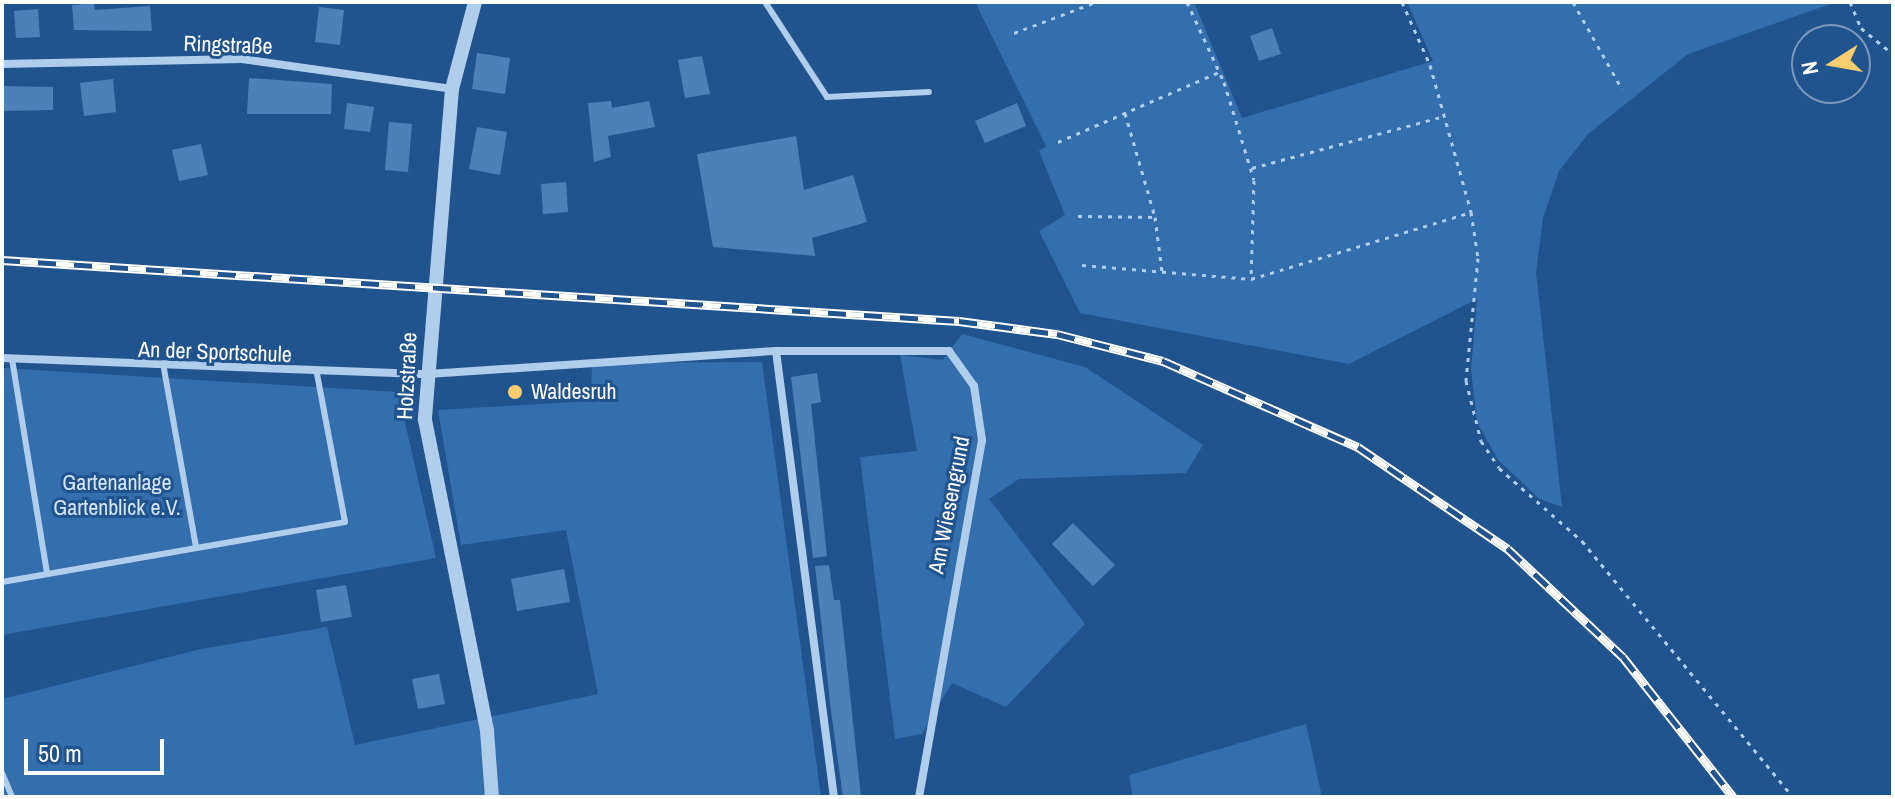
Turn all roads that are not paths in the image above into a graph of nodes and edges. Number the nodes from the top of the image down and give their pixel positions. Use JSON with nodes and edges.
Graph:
{"nodes":[{"id":1,"x":475,"y":2,"type":"edge"},
{"id":2,"x":765,"y":2,"type":"edge"},
{"id":3,"x":2,"y":64,"type":"edge"},
{"id":4,"x":452,"y":89,"type":"junction"},
{"id":5,"x":929,"y":92,"type":"dead end"},
{"id":6,"x":776,"y":351,"type":"junction"},
{"id":7,"x":7,"y":359,"type":"edge"},
{"id":8,"x":164,"y":369,"type":"junction"},
{"id":9,"x":317,"y":374,"type":"junction"},
{"id":10,"x":428,"y":374,"type":"junction"},
{"id":11,"x":196,"y":547,"type":"junction"},
{"id":12,"x":47,"y":573,"type":"junction"},
{"id":13,"x":2,"y":582,"type":"edge"},
{"id":14,"x":2,"y":773,"type":"edge"},
{"id":15,"x":12,"y":797,"type":"edge"},
{"id":16,"x":492,"y":797,"type":"edge"},
{"id":17,"x":834,"y":797,"type":"edge"},
{"id":18,"x":919,"y":797,"type":"edge"}],
"edges":[{"from":1,"to":4,"type":"street","name":"Holzstraße"},
{"from":2,"to":5,"type":"lane"},
{"from":3,"to":4,"type":"street","name":"Ringstraße"},
{"from":4,"to":10,"type":"street","name":"Holzstraße"},
{"from":6,"to":10,"type":"street","name":"Am Wiesengrund"},
{"from":6,"to":17,"type":"street"},
{"from":6,"to":18,"type":"street","name":"Am Wiesengrund"},
{"from":7,"to":8,"type":"street","name":"An der Sportschule"},
{"from":7,"to":12,"type":"lane"},
{"from":8,"to":9,"type":"street","name":"An der Sportschule"},
{"from":8,"to":11,"type":"lane"},
{"from":9,"to":10,"type":"street","name":"An der Sportschule"},
{"from":9,"to":11,"type":"lane"},
{"from":10,"to":16,"type":"street","name":"Holzstraße"},
{"from":11,"to":12,"type":"lane"},
{"from":12,"to":13,"type":"lane"},
{"from":14,"to":15,"type":"lane"}]}
